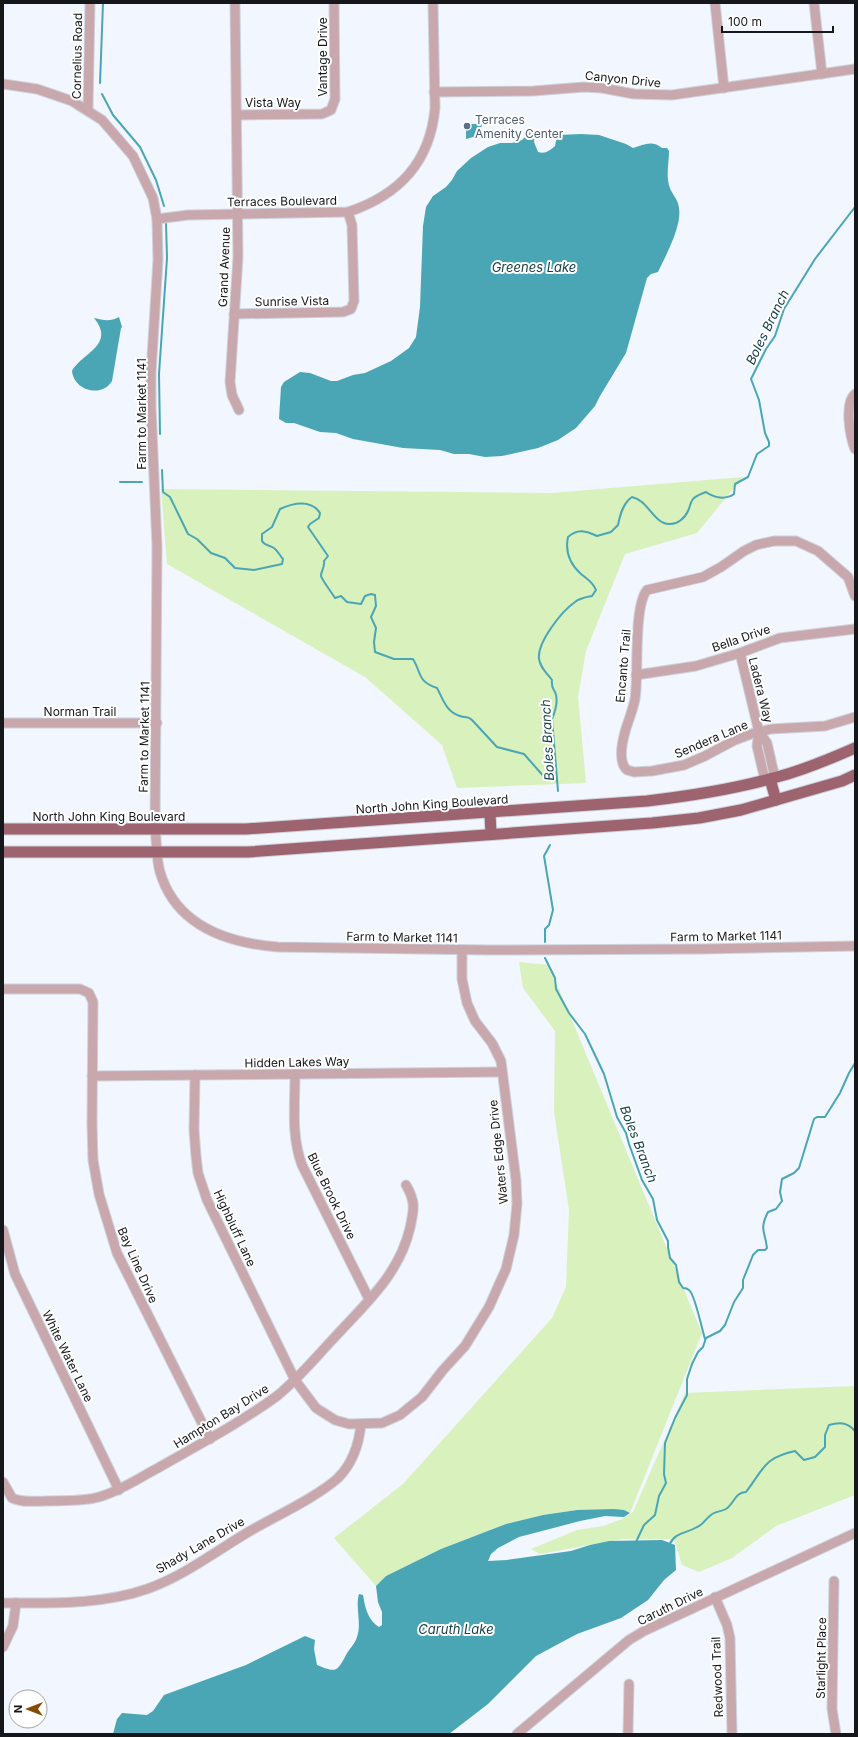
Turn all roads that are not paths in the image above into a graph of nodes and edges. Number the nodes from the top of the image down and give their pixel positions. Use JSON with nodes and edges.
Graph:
{"nodes":[{"id":1,"x":90,"y":3,"type":"edge"},
{"id":2,"x":235,"y":3,"type":"edge"},
{"id":3,"x":334,"y":3,"type":"edge"},
{"id":4,"x":433,"y":3,"type":"edge"},
{"id":5,"x":716,"y":3,"type":"edge"},
{"id":6,"x":814,"y":3,"type":"edge"},
{"id":7,"x":855,"y":69,"type":"edge"},
{"id":8,"x":822,"y":74,"type":"junction"},
{"id":9,"x":3,"y":84,"type":"edge"},
{"id":10,"x":724,"y":88,"type":"junction"},
{"id":11,"x":434,"y":92,"type":"junction"},
{"id":12,"x":88,"y":110,"type":"junction"},
{"id":13,"x":331,"y":110,"type":"joint"},
{"id":14,"x":238,"y":115,"type":"junction"},
{"id":15,"x":348,"y":212,"type":"junction"},
{"id":16,"x":238,"y":214,"type":"junction"},
{"id":17,"x":157,"y":219,"type":"junction"},
{"id":18,"x":234,"y":314,"type":"junction"},
{"id":19,"x":854,"y":395,"type":"edge"},
{"id":20,"x":239,"y":410,"type":"dead end"},
{"id":21,"x":855,"y":449,"type":"edge"},
{"id":22,"x":855,"y":596,"type":"edge"},
{"id":23,"x":855,"y":629,"type":"edge"},
{"id":24,"x":740,"y":653,"type":"junction"},
{"id":25,"x":636,"y":675,"type":"junction"},
{"id":26,"x":855,"y":717,"type":"edge"},
{"id":27,"x":157,"y":722,"type":"junction"},
{"id":28,"x":3,"y":723,"type":"edge"},
{"id":29,"x":759,"y":732,"type":"junction"},
{"id":30,"x":855,"y":748,"type":"edge"},
{"id":31,"x":625,"y":768,"type":"joint"},
{"id":32,"x":855,"y":775,"type":"edge"},
{"id":33,"x":770,"y":779,"type":"junction"},
{"id":34,"x":776,"y":800,"type":"junction"},
{"id":35,"x":490,"y":813,"type":"junction"},
{"id":36,"x":3,"y":829,"type":"edge"},
{"id":37,"x":156,"y":829,"type":"junction"},
{"id":38,"x":491,"y":834,"type":"junction"},
{"id":39,"x":3,"y":852,"type":"edge"},
{"id":40,"x":158,"y":853,"type":"junction"},
{"id":41,"x":855,"y":946,"type":"edge"},
{"id":42,"x":462,"y":950,"type":"junction"},
{"id":43,"x":3,"y":988,"type":"edge"},
{"id":44,"x":501,"y":1072,"type":"junction"},
{"id":45,"x":295,"y":1074,"type":"junction"},
{"id":46,"x":195,"y":1075,"type":"junction"},
{"id":47,"x":92,"y":1076,"type":"junction"},
{"id":48,"x":406,"y":1185,"type":"dead end"},
{"id":49,"x":3,"y":1230,"type":"edge"},
{"id":50,"x":369,"y":1299,"type":"junction"},
{"id":51,"x":295,"y":1380,"type":"junction"},
{"id":52,"x":362,"y":1424,"type":"junction"},
{"id":53,"x":210,"y":1439,"type":"junction"},
{"id":54,"x":3,"y":1482,"type":"edge"},
{"id":55,"x":119,"y":1490,"type":"junction"},
{"id":56,"x":855,"y":1533,"type":"edge"},
{"id":57,"x":834,"y":1581,"type":"dead end"},
{"id":58,"x":715,"y":1597,"type":"junction"},
{"id":59,"x":3,"y":1603,"type":"edge"},
{"id":60,"x":16,"y":1603,"type":"junction"},
{"id":61,"x":3,"y":1647,"type":"edge"},
{"id":62,"x":629,"y":1684,"type":"dead end"},
{"id":63,"x":518,"y":1734,"type":"edge"},
{"id":64,"x":628,"y":1734,"type":"edge"},
{"id":65,"x":732,"y":1734,"type":"edge"},
{"id":66,"x":836,"y":1734,"type":"edge"}],
"edges":[{"from":1,"to":12,"type":"street","name":"Cornelius Road"},
{"from":2,"to":14,"type":"street","name":"Grand Avenue"},
{"from":3,"to":13,"type":"street","name":"Vantage Drive"},
{"from":4,"to":11,"type":"street","name":"Terraces Boulevard"},
{"from":5,"to":10,"type":"street"},
{"from":6,"to":8,"type":"street"},
{"from":7,"to":8,"type":"street","name":"Canyon Drive"},
{"from":8,"to":10,"type":"street","name":"Canyon Drive"},
{"from":9,"to":12,"type":"street","name":"Farm to Market 1141"},
{"from":10,"to":11,"type":"street","name":"Canyon Drive"},
{"from":11,"to":15,"type":"street","name":"Terraces Boulevard"},
{"from":12,"to":17,"type":"street","name":"Farm to Market 1141"},
{"from":13,"to":14,"type":"street","name":"Vista Way"},
{"from":14,"to":16,"type":"street","name":"Grand Avenue"},
{"from":15,"to":16,"type":"street","name":"Terraces Boulevard"},
{"from":15,"to":18,"type":"street","name":"Sunrise Vista"},
{"from":16,"to":17,"type":"street","name":"Terraces Boulevard"},
{"from":16,"to":18,"type":"street","name":"Grand Avenue"},
{"from":17,"to":27,"type":"street","name":"Farm to Market 1141"},
{"from":18,"to":20,"type":"street","name":"Grand Avenue"},
{"from":19,"to":21,"type":"street"},
{"from":22,"to":25,"type":"street","name":"Encanto Trail"},
{"from":23,"to":24,"type":"street","name":"Bella Drive"},
{"from":24,"to":25,"type":"street","name":"Bella Drive"},
{"from":24,"to":29,"type":"street","name":"Ladera Way"},
{"from":25,"to":31,"type":"street","name":"Encanto Trail"},
{"from":26,"to":29,"type":"street","name":"Sendera Lane"},
{"from":27,"to":28,"type":"street","name":"Norman Trail"},
{"from":27,"to":37,"type":"street","name":"Farm to Market 1141"},
{"from":29,"to":31,"type":"street","name":"Sendera Lane"},
{"from":29,"to":33,"type":"street","name":"Ladera Way"},
{"from":30,"to":33,"type":"main road","name":"North John King Boulevard"},
{"from":32,"to":34,"type":"main road"},
{"from":33,"to":34,"type":"main road"},
{"from":33,"to":35,"type":"main road","name":"North John King Boulevard"},
{"from":34,"to":38,"type":"main road"},
{"from":35,"to":37,"type":"main road","name":"North John King Boulevard"},
{"from":35,"to":38,"type":"main road"},
{"from":36,"to":37,"type":"main road","name":"North John King Boulevard"},
{"from":37,"to":40,"type":"street","name":"Farm to Market 1141"},
{"from":38,"to":40,"type":"main road"},
{"from":39,"to":40,"type":"main road"},
{"from":40,"to":42,"type":"street","name":"Farm to Market 1141"},
{"from":41,"to":42,"type":"street","name":"Farm to Market 1141"},
{"from":42,"to":44,"type":"street","name":"Waters Edge Drive"},
{"from":43,"to":47,"type":"street","name":"Bay Line Drive"},
{"from":44,"to":45,"type":"street","name":"Hidden Lakes Way"},
{"from":44,"to":52,"type":"street","name":"Waters Edge Drive"},
{"from":45,"to":46,"type":"street","name":"Hidden Lakes Way"},
{"from":45,"to":50,"type":"street","name":"Blue Brook Drive"},
{"from":46,"to":47,"type":"street","name":"Hidden Lakes Way"},
{"from":46,"to":51,"type":"street","name":"Highbluff Lane"},
{"from":47,"to":53,"type":"street","name":"Bay Line Drive"},
{"from":48,"to":50,"type":"street","name":"Hampton Bay Drive"},
{"from":49,"to":55,"type":"street","name":"White Water Lane"},
{"from":50,"to":51,"type":"street","name":"Hampton Bay Drive"},
{"from":51,"to":52,"type":"street","name":"Waters Edge Drive"},
{"from":51,"to":53,"type":"street","name":"Hampton Bay Drive"},
{"from":52,"to":60,"type":"street","name":"Shady Lane Drive"},
{"from":53,"to":55,"type":"street","name":"Hampton Bay Drive"},
{"from":54,"to":55,"type":"street","name":"Hampton Bay Drive"},
{"from":56,"to":58,"type":"street","name":"Caruth Drive"},
{"from":57,"to":66,"type":"street","name":"Starlight Place"},
{"from":58,"to":63,"type":"street","name":"Caruth Drive"},
{"from":58,"to":65,"type":"street","name":"Redwood Trail"},
{"from":59,"to":60,"type":"street","name":"Shady Lane Drive"},
{"from":60,"to":61,"type":"street"},
{"from":62,"to":64,"type":"street"}]}
